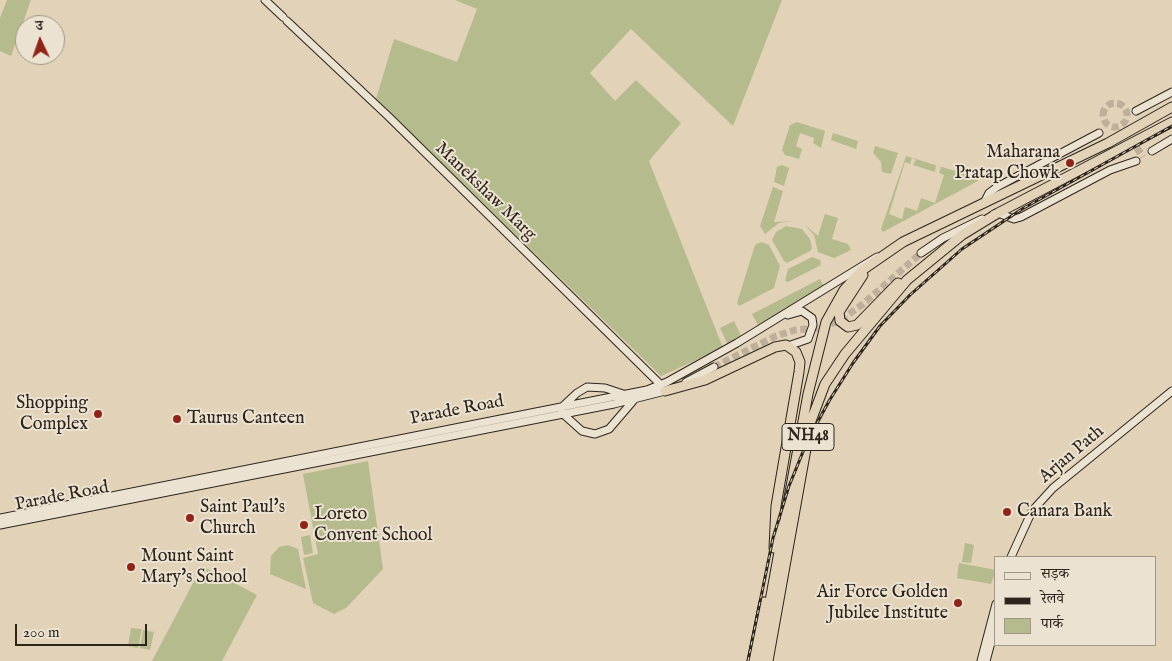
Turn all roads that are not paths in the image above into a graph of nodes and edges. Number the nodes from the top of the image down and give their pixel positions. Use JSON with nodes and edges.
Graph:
{"nodes":[{"id":1,"x":266,"y":0,"type":"edge"},
{"id":2,"x":1172,"y":92,"type":"edge"},
{"id":3,"x":1172,"y":107,"type":"edge"},
{"id":4,"x":1136,"y":111,"type":"tunnel mouth"},
{"id":5,"x":1172,"y":122,"type":"edge"},
{"id":6,"x":1099,"y":133,"type":"dead end"},
{"id":7,"x":1172,"y":139,"type":"edge"},
{"id":8,"x":1152,"y":151,"type":"dead end"},
{"id":9,"x":1136,"y":161,"type":"dead end"},
{"id":10,"x":984,"y":203,"type":"junction"},
{"id":11,"x":998,"y":213,"type":"junction"},
{"id":12,"x":888,"y":252,"type":"junction"},
{"id":13,"x":921,"y":253,"type":"tunnel mouth"},
{"id":14,"x":935,"y":256,"type":"junction"},
{"id":15,"x":866,"y":267,"type":"junction"},
{"id":16,"x":761,"y":328,"type":"junction"},
{"id":17,"x":788,"y":346,"type":"junction"},
{"id":18,"x":714,"y":367,"type":"tunnel mouth"},
{"id":19,"x":663,"y":388,"type":"junction"},
{"id":20,"x":1172,"y":391,"type":"edge"},
{"id":21,"x":627,"y":395,"type":"junction"},
{"id":22,"x":1172,"y":397,"type":"edge"},
{"id":23,"x":635,"y":400,"type":"junction"},
{"id":24,"x":562,"y":410,"type":"junction"},
{"id":25,"x":410,"y":440,"type":"junction"},
{"id":26,"x":0,"y":518,"type":"edge"},
{"id":27,"x":0,"y":525,"type":"edge"},
{"id":28,"x":1011,"y":556,"type":"edge"},
{"id":29,"x":1015,"y":556,"type":"edge"},
{"id":30,"x":994,"y":612,"type":"edge"},
{"id":31,"x":994,"y":631,"type":"edge"},
{"id":32,"x":752,"y":661,"type":"edge"},
{"id":33,"x":759,"y":661,"type":"edge"},
{"id":34,"x":768,"y":661,"type":"edge"},
{"id":35,"x":981,"y":661,"type":"edge"},
{"id":36,"x":986,"y":661,"type":"edge"}],
"edges":[{"from":1,"to":19,"type":"street","name":"Manekshaw Marg"},
{"from":2,"to":4,"type":"street"},
{"from":3,"to":10,"type":"highway","number":"NH48"},
{"from":5,"to":11,"type":"highway","number":"NH48"},
{"from":6,"to":10,"type":"street"},
{"from":7,"to":8,"type":"street"},
{"from":9,"to":11,"type":"street"},
{"from":10,"to":12,"type":"highway","number":"NH48"},
{"from":11,"to":13,"type":"street"},
{"from":11,"to":14,"type":"highway","number":"NH48"},
{"from":12,"to":15,"type":"highway","number":"NH48"},
{"from":12,"to":16,"type":"street","name":"Parade Road"},
{"from":14,"to":15,"type":"highway"},
{"from":14,"to":34,"type":"highway","number":"NH48"},
{"from":15,"to":33,"type":"highway","number":"NH48"},
{"from":16,"to":17,"type":"street"},
{"from":16,"to":19,"type":"street","name":"Parade Road"},
{"from":17,"to":19,"type":"highway"},
{"from":17,"to":32,"type":"highway"},
{"from":18,"to":19,"type":"street","name":"Parade Road"},
{"from":19,"to":21,"type":"street","name":"Parade Road"},
{"from":19,"to":23,"type":"street","name":"Parade Road"},
{"from":20,"to":28,"type":"street","name":"Arjan Path"},
{"from":21,"to":24,"type":"street","name":"Parade Road"},
{"from":21,"to":24,"type":"street"},
{"from":22,"to":29,"type":"street","name":"Arjan Path"},
{"from":23,"to":24,"type":"street","name":"Parade Road"},
{"from":23,"to":24,"type":"street"},
{"from":24,"to":25,"type":"street","name":"Parade Road"},
{"from":25,"to":26,"type":"street","name":"Parade Road"},
{"from":25,"to":27,"type":"street","name":"Parade Road"},
{"from":30,"to":35,"type":"street"},
{"from":31,"to":36,"type":"street"}]}
